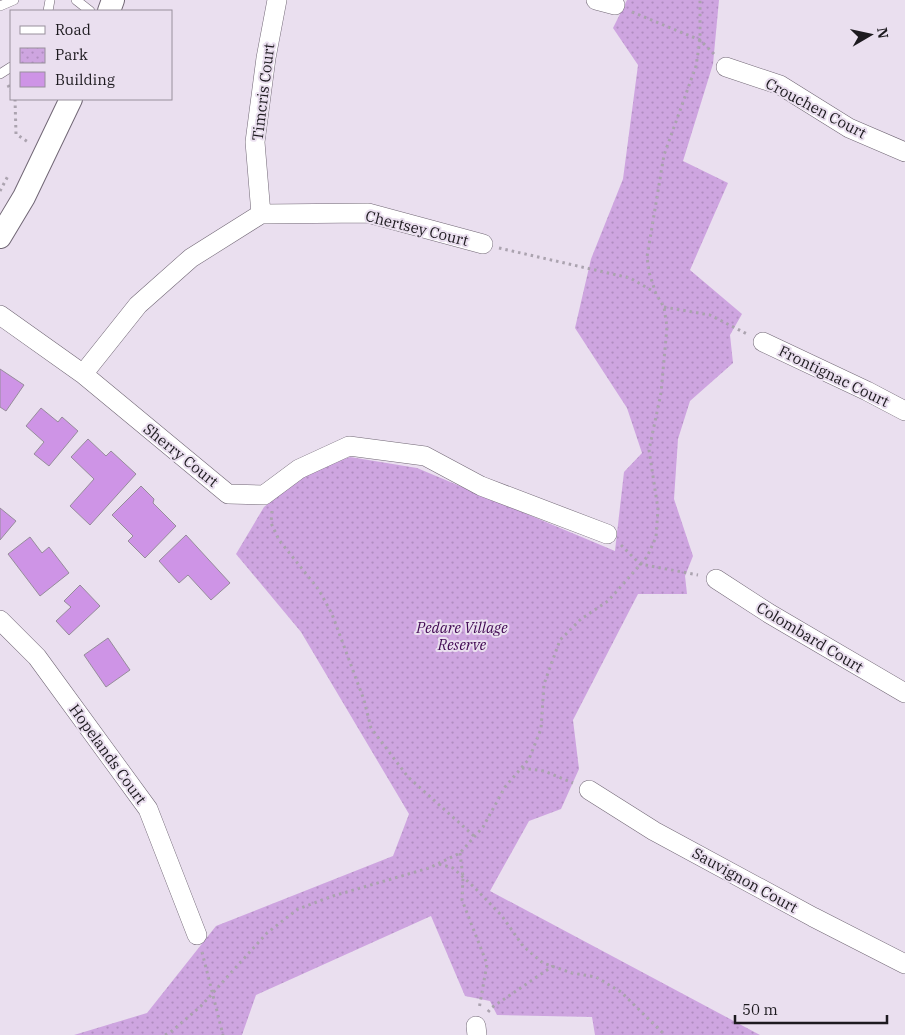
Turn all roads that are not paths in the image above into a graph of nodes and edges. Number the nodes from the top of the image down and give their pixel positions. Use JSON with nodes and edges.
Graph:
{"nodes":[{"id":1,"x":14,"y":0,"type":"edge"},
{"id":2,"x":76,"y":0,"type":"edge"},
{"id":3,"x":277,"y":0,"type":"edge"},
{"id":4,"x":596,"y":0,"type":"edge"},
{"id":5,"x":615,"y":5,"type":"road end"},
{"id":6,"x":0,"y":6,"type":"edge"},
{"id":7,"x":89,"y":10,"type":"edge"},
{"id":8,"x":726,"y":67,"type":"dead end"},
{"id":9,"x":71,"y":100,"type":"edge"},
{"id":10,"x":905,"y":152,"type":"edge"},
{"id":11,"x":261,"y":214,"type":"junction"},
{"id":12,"x":0,"y":237,"type":"edge"},
{"id":13,"x":483,"y":244,"type":"road end"},
{"id":14,"x":0,"y":315,"type":"edge"},
{"id":15,"x":763,"y":342,"type":"road end"},
{"id":16,"x":83,"y":374,"type":"junction"},
{"id":17,"x":905,"y":411,"type":"edge"},
{"id":18,"x":607,"y":534,"type":"road end"},
{"id":19,"x":716,"y":579,"type":"road end"},
{"id":20,"x":0,"y":620,"type":"edge"},
{"id":21,"x":905,"y":693,"type":"edge"},
{"id":22,"x":590,"y":790,"type":"road end"},
{"id":23,"x":197,"y":935,"type":"road end"},
{"id":24,"x":905,"y":964,"type":"edge"}],
"edges":[{"from":1,"to":6,"type":"lane"},
{"from":2,"to":7,"type":"lane"},
{"from":3,"to":11,"type":"street","name":"Timcris Court"},
{"from":4,"to":5,"type":"street"},
{"from":8,"to":10,"type":"street","name":"Crouchen Court"},
{"from":9,"to":12,"type":"street"},
{"from":11,"to":13,"type":"street","name":"Chertsey Court"},
{"from":11,"to":16,"type":"street"},
{"from":14,"to":16,"type":"street","name":"Sherry Court"},
{"from":15,"to":17,"type":"street","name":"Frontignac Court"},
{"from":16,"to":18,"type":"street","name":"Sherry Court"},
{"from":19,"to":21,"type":"street","name":"Colombard Court"},
{"from":20,"to":23,"type":"street","name":"Hopelands Court"},
{"from":22,"to":24,"type":"street","name":"Sauvignon Court"}]}
